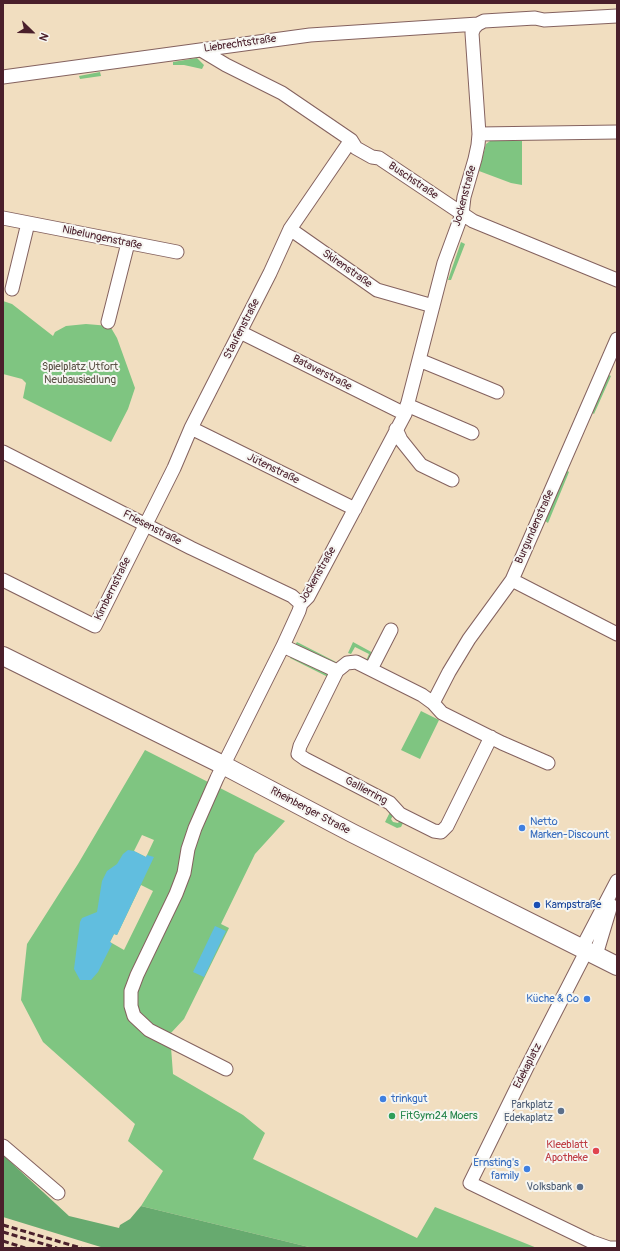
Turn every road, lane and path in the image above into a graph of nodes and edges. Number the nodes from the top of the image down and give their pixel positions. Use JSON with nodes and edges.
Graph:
{"nodes":[{"id":1,"x":617,"y":16,"type":"edge"},
{"id":2,"x":476,"y":26,"type":"junction"},
{"id":3,"x":201,"y":50,"type":"junction"},
{"id":4,"x":3,"y":77,"type":"edge"},
{"id":5,"x":617,"y":132,"type":"edge"},
{"id":6,"x":479,"y":134,"type":"junction"},
{"id":7,"x":352,"y":140,"type":"junction"},
{"id":8,"x":462,"y":214,"type":"junction"},
{"id":9,"x":3,"y":218,"type":"edge"},
{"id":10,"x":28,"y":223,"type":"junction"},
{"id":11,"x":290,"y":229,"type":"junction"},
{"id":12,"x":128,"y":243,"type":"junction"},
{"id":13,"x":176,"y":252,"type":"dead end"},
{"id":14,"x":617,"y":280,"type":"edge"},
{"id":15,"x":12,"y":289,"type":"dead end"},
{"id":16,"x":432,"y":306,"type":"junction"},
{"id":17,"x":108,"y":322,"type":"dead end"},
{"id":18,"x":240,"y":332,"type":"junction"},
{"id":19,"x":617,"y":339,"type":"edge"},
{"id":20,"x":419,"y":360,"type":"junction"},
{"id":21,"x":497,"y":392,"type":"dead end"},
{"id":22,"x":406,"y":410,"type":"junction"},
{"id":23,"x":191,"y":428,"type":"junction"},
{"id":24,"x":396,"y":429,"type":"junction"},
{"id":25,"x":472,"y":433,"type":"dead end"},
{"id":26,"x":3,"y":452,"type":"edge"},
{"id":27,"x":452,"y":480,"type":"dead end"},
{"id":28,"x":355,"y":509,"type":"junction"},
{"id":29,"x":145,"y":525,"type":"junction"},
{"id":30,"x":3,"y":580,"type":"edge"},
{"id":31,"x":512,"y":580,"type":"junction"},
{"id":32,"x":300,"y":604,"type":"junction"},
{"id":33,"x":391,"y":630,"type":"dead end"},
{"id":34,"x":617,"y":634,"type":"edge"},
{"id":35,"x":284,"y":646,"type":"junction"},
{"id":36,"x":3,"y":656,"type":"edge"},
{"id":37,"x":371,"y":669,"type":"junction"},
{"id":38,"x":337,"y":671,"type":"junction"},
{"id":39,"x":433,"y":703,"type":"junction"},
{"id":40,"x":491,"y":737,"type":"junction"},
{"id":41,"x":548,"y":763,"type":"dead end"},
{"id":42,"x":223,"y":765,"type":"junction"},
{"id":43,"x":617,"y":881,"type":"edge"},
{"id":44,"x":617,"y":886,"type":"edge"},
{"id":45,"x":588,"y":951,"type":"junction"},
{"id":46,"x":617,"y":966,"type":"edge"},
{"id":47,"x":226,"y":1069,"type":"dead end"},
{"id":48,"x":3,"y":1146,"type":"edge"},
{"id":49,"x":58,"y":1193,"type":"dead end"},
{"id":50,"x":617,"y":1248,"type":"edge"}],
"edges":[{"from":1,"to":2,"type":"street","name":"Liebrechtstraße"},
{"from":2,"to":3,"type":"street","name":"Liebrechtstraße"},
{"from":2,"to":6,"type":"street","name":"Jockenstraße"},
{"from":3,"to":4,"type":"street","name":"Liebrechtstraße"},
{"from":3,"to":7,"type":"street","name":"Buschstraße"},
{"from":5,"to":6,"type":"street"},
{"from":6,"to":8,"type":"street","name":"Jockenstraße"},
{"from":7,"to":8,"type":"street","name":"Buschstraße"},
{"from":7,"to":11,"type":"street","name":"Staufenstraße"},
{"from":8,"to":14,"type":"street","name":"Buschstraße"},
{"from":8,"to":16,"type":"street","name":"Jockenstraße"},
{"from":9,"to":10,"type":"street","name":"Nibelungenstraße"},
{"from":10,"to":12,"type":"street","name":"Nibelungenstraße"},
{"from":10,"to":15,"type":"street"},
{"from":11,"to":16,"type":"street","name":"Skirenstraße"},
{"from":11,"to":18,"type":"street","name":"Staufenstraße"},
{"from":12,"to":13,"type":"street","name":"Nibelungenstraße"},
{"from":12,"to":17,"type":"street"},
{"from":16,"to":20,"type":"street","name":"Jockenstraße"},
{"from":18,"to":22,"type":"street","name":"Bataverstraße"},
{"from":18,"to":23,"type":"street","name":"Staufenstraße"},
{"from":19,"to":31,"type":"street","name":"Burgundenstraße"},
{"from":20,"to":21,"type":"street"},
{"from":20,"to":22,"type":"street","name":"Jockenstraße"},
{"from":22,"to":24,"type":"street","name":"Jockenstraße"},
{"from":22,"to":25,"type":"street"},
{"from":23,"to":28,"type":"street","name":"Jütenstraße"},
{"from":23,"to":29,"type":"street","name":"Staufenstraße"},
{"from":24,"to":27,"type":"street"},
{"from":24,"to":28,"type":"street","name":"Jockenstraße"},
{"from":26,"to":29,"type":"street","name":"Friesenstraße"},
{"from":28,"to":32,"type":"street","name":"Jockenstraße"},
{"from":29,"to":30,"type":"street","name":"Kimbernstraße"},
{"from":29,"to":32,"type":"street","name":"Friesenstraße"},
{"from":31,"to":34,"type":"street"},
{"from":31,"to":39,"type":"street","name":"Burgundenstraße"},
{"from":32,"to":35,"type":"street","name":"Jockenstraße"},
{"from":33,"to":37,"type":"street"},
{"from":35,"to":38,"type":"street"},
{"from":35,"to":42,"type":"street","name":"Jockenstraße"},
{"from":36,"to":42,"type":"main road","name":"Rheinberger Straße"},
{"from":37,"to":38,"type":"street"},
{"from":37,"to":39,"type":"street"},
{"from":38,"to":40,"type":"street","name":"Gallierring"},
{"from":39,"to":40,"type":"street"},
{"from":40,"to":41,"type":"street"},
{"from":42,"to":45,"type":"main road","name":"Rheinberger Straße"},
{"from":42,"to":47,"type":"street","name":"Jockenstraße"},
{"from":43,"to":45,"type":"street"},
{"from":44,"to":45,"type":"street"},
{"from":45,"to":46,"type":"main road","name":"Rheinberger Straße"},
{"from":45,"to":50,"type":"street","name":"Edekaplatz"},
{"from":48,"to":49,"type":"street"}]}
